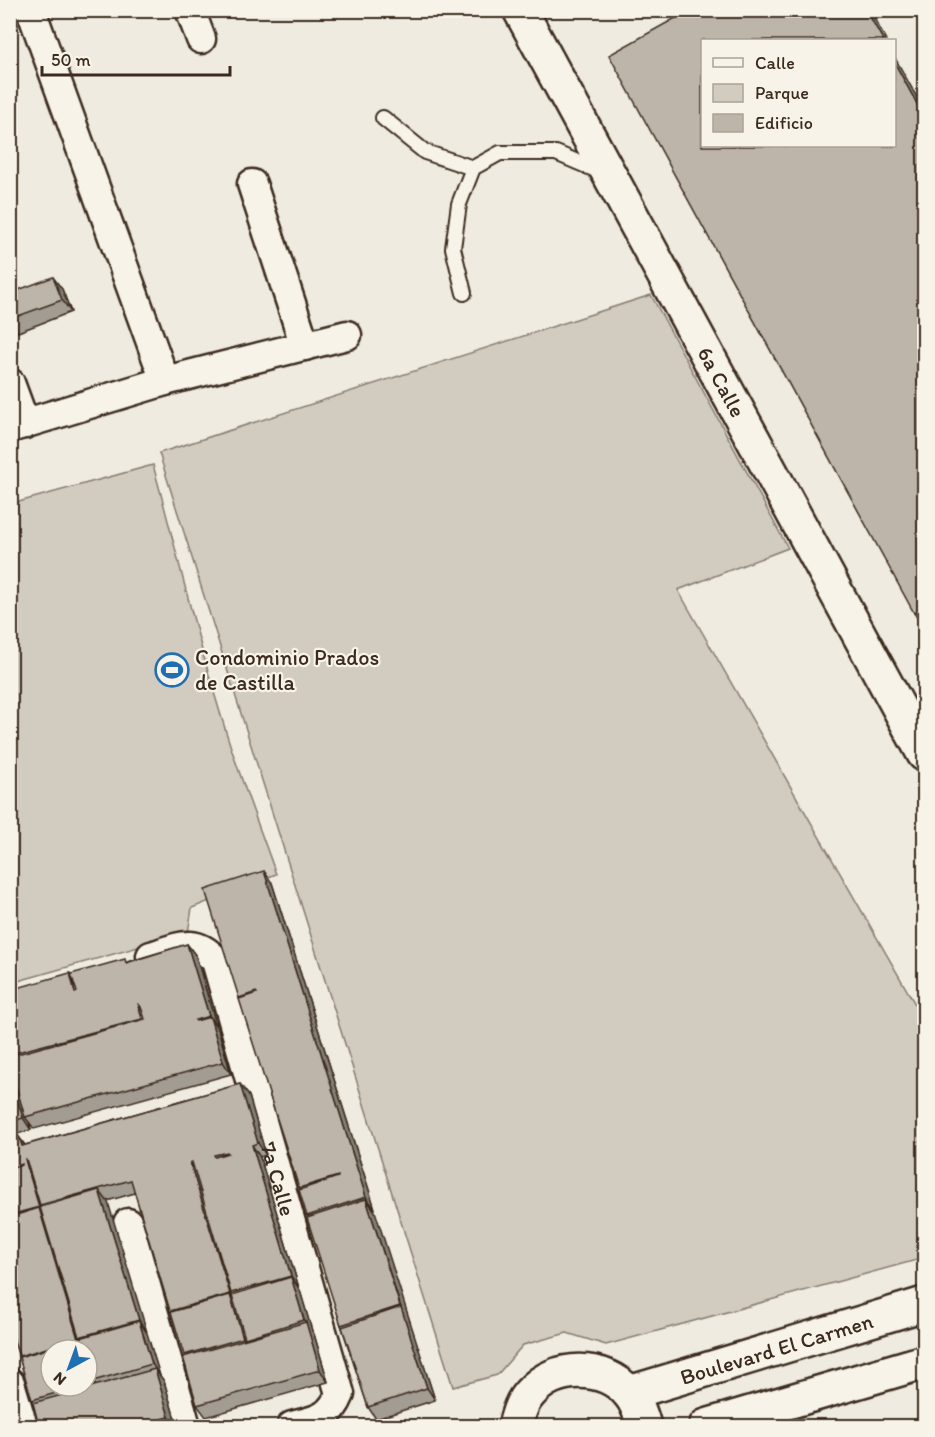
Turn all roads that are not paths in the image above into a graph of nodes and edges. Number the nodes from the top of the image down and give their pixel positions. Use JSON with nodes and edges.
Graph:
{"nodes":[{"id":1,"x":31,"y":10,"type":"edge"},
{"id":2,"x":190,"y":10,"type":"edge"},
{"id":3,"x":520,"y":10,"type":"edge"},
{"id":4,"x":201,"y":39,"type":"dead end"},
{"id":5,"x":383,"y":118,"type":"dead end"},
{"id":6,"x":473,"y":168,"type":"junction"},
{"id":7,"x":610,"y":176,"type":"junction"},
{"id":8,"x":252,"y":184,"type":"dead end"},
{"id":9,"x":464,"y":293,"type":"dead end"},
{"id":10,"x":347,"y":335,"type":"dead end"},
{"id":11,"x":305,"y":346,"type":"junction"},
{"id":12,"x":165,"y":381,"type":"junction"},
{"id":13,"x":10,"y":383,"type":"edge"},
{"id":14,"x":18,"y":426,"type":"edge"},
{"id":15,"x":924,"y":754,"type":"edge"},
{"id":16,"x":122,"y":964,"type":"edge"},
{"id":17,"x":128,"y":1223,"type":"dead end"},
{"id":18,"x":924,"y":1304,"type":"edge"},
{"id":19,"x":924,"y":1362,"type":"edge"},
{"id":20,"x":10,"y":1383,"type":"edge"},
{"id":21,"x":629,"y":1393,"type":"junction"},
{"id":22,"x":23,"y":1426,"type":"edge"},
{"id":23,"x":186,"y":1426,"type":"edge"},
{"id":24,"x":292,"y":1426,"type":"edge"},
{"id":25,"x":513,"y":1426,"type":"edge"},
{"id":26,"x":644,"y":1426,"type":"edge"},
{"id":27,"x":706,"y":1426,"type":"edge"}],
"edges":[{"from":1,"to":12,"type":"street"},
{"from":2,"to":4,"type":"street"},
{"from":3,"to":7,"type":"main road","name":"6a Calle"},
{"from":5,"to":6,"type":"lane"},
{"from":6,"to":7,"type":"lane"},
{"from":6,"to":9,"type":"lane"},
{"from":7,"to":15,"type":"main road","name":"6a Calle"},
{"from":8,"to":11,"type":"street"},
{"from":10,"to":11,"type":"street"},
{"from":11,"to":12,"type":"street"},
{"from":12,"to":14,"type":"street"},
{"from":13,"to":14,"type":"street"},
{"from":16,"to":24,"type":"street","name":"7a Calle"},
{"from":17,"to":23,"type":"street"},
{"from":18,"to":21,"type":"main road","name":"Boulevard El Carmen"},
{"from":19,"to":27,"type":"main road"},
{"from":20,"to":22,"type":"street"},
{"from":21,"to":25,"type":"main road"},
{"from":21,"to":26,"type":"main road"}]}
